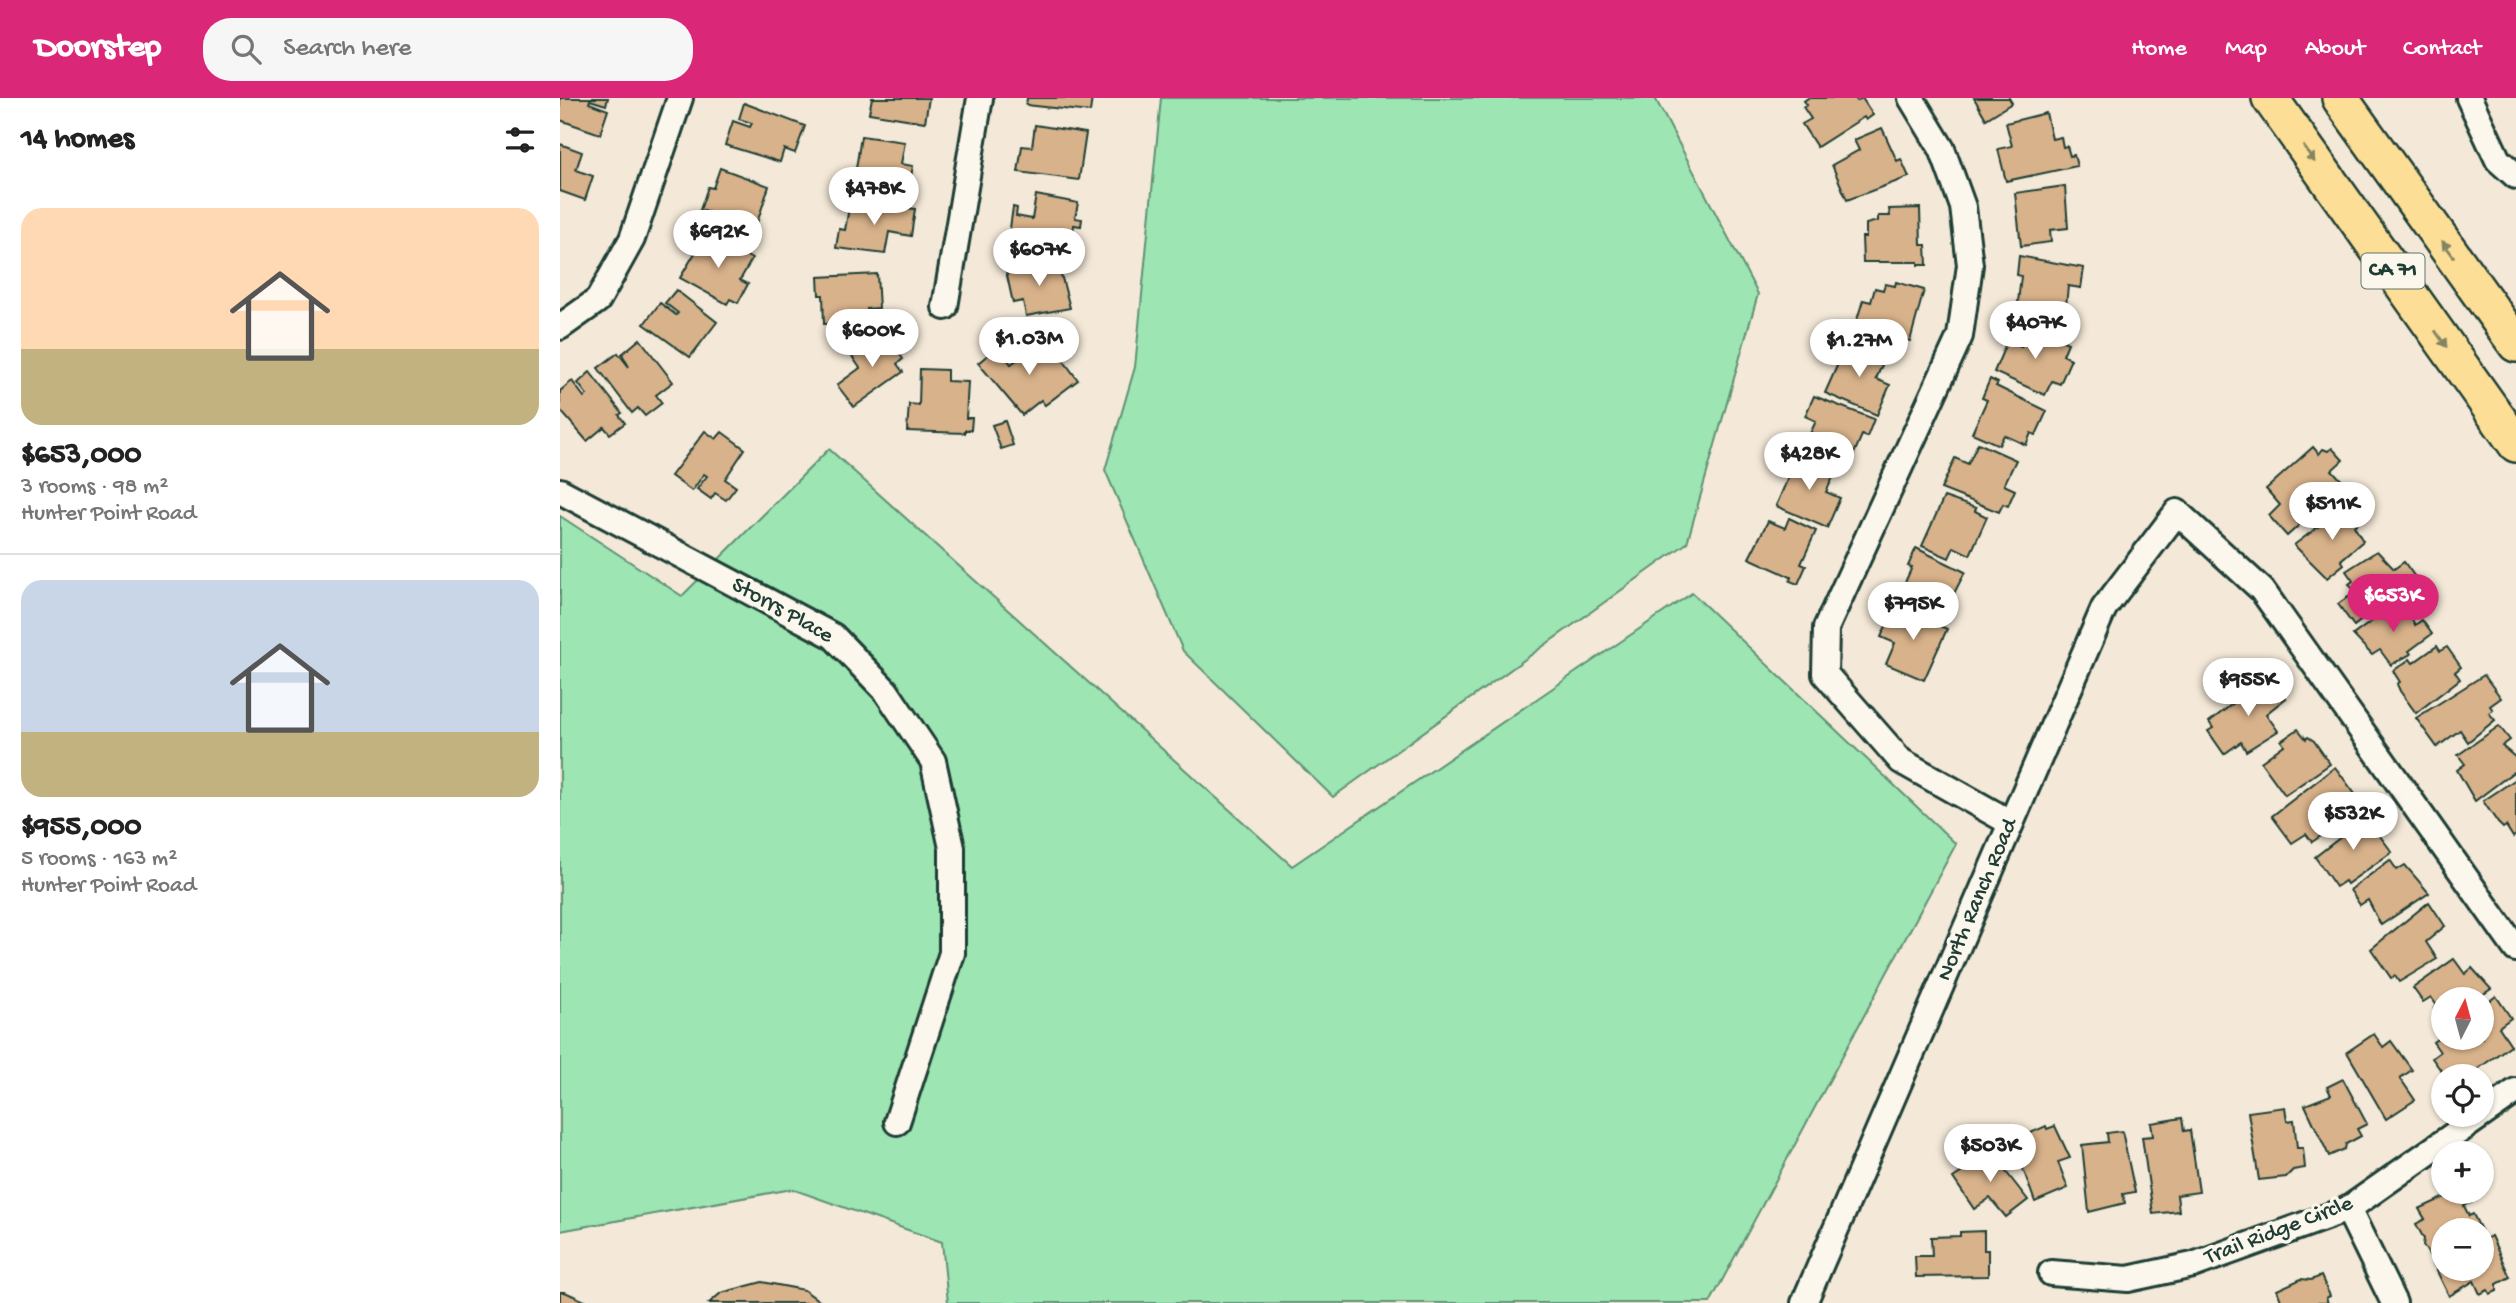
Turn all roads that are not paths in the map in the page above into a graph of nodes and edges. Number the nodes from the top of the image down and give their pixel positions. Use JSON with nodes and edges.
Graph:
{"nodes":[{"id":1,"x":680,"y":98,"type":"edge"},
{"id":2,"x":980,"y":98,"type":"edge"},
{"id":3,"x":1911,"y":98,"type":"edge"},
{"id":4,"x":2270,"y":98,"type":"edge"},
{"id":5,"x":2340,"y":98,"type":"edge"},
{"id":6,"x":2469,"y":98,"type":"edge"},
{"id":7,"x":2516,"y":176,"type":"edge"},
{"id":8,"x":945,"y":307,"type":"dead end"},
{"id":9,"x":560,"y":327,"type":"edge"},
{"id":10,"x":2516,"y":344,"type":"edge"},
{"id":11,"x":2516,"y":444,"type":"edge"},
{"id":12,"x":560,"y":491,"type":"edge"},
{"id":13,"x":2011,"y":823,"type":"junction"},
{"id":14,"x":2516,"y":949,"type":"edge"},
{"id":15,"x":2516,"y":1091,"type":"edge"},
{"id":16,"x":897,"y":1122,"type":"dead end"},
{"id":17,"x":2348,"y":1209,"type":"junction"},
{"id":18,"x":2051,"y":1273,"type":"dead end"},
{"id":19,"x":1804,"y":1303,"type":"edge"},
{"id":20,"x":2394,"y":1303,"type":"edge"}],
"edges":[{"from":1,"to":9,"type":"street"},
{"from":2,"to":8,"type":"street"},
{"from":3,"to":13,"type":"street"},
{"from":4,"to":11,"type":"highway","number":"CA 71","one_way":true},
{"from":10,"to":5,"type":"highway","number":"CA 71","one_way":true},
{"from":6,"to":7,"type":"street"},
{"from":12,"to":16,"type":"street","name":"Storrs Place"},
{"from":13,"to":14,"type":"street","name":"North Ranch Road"},
{"from":13,"to":19,"type":"street","name":"North Ranch Road"},
{"from":15,"to":17,"type":"street","name":"Trail Ridge Circle"},
{"from":17,"to":18,"type":"street","name":"Trail Ridge Circle"},
{"from":17,"to":20,"type":"street"}]}
